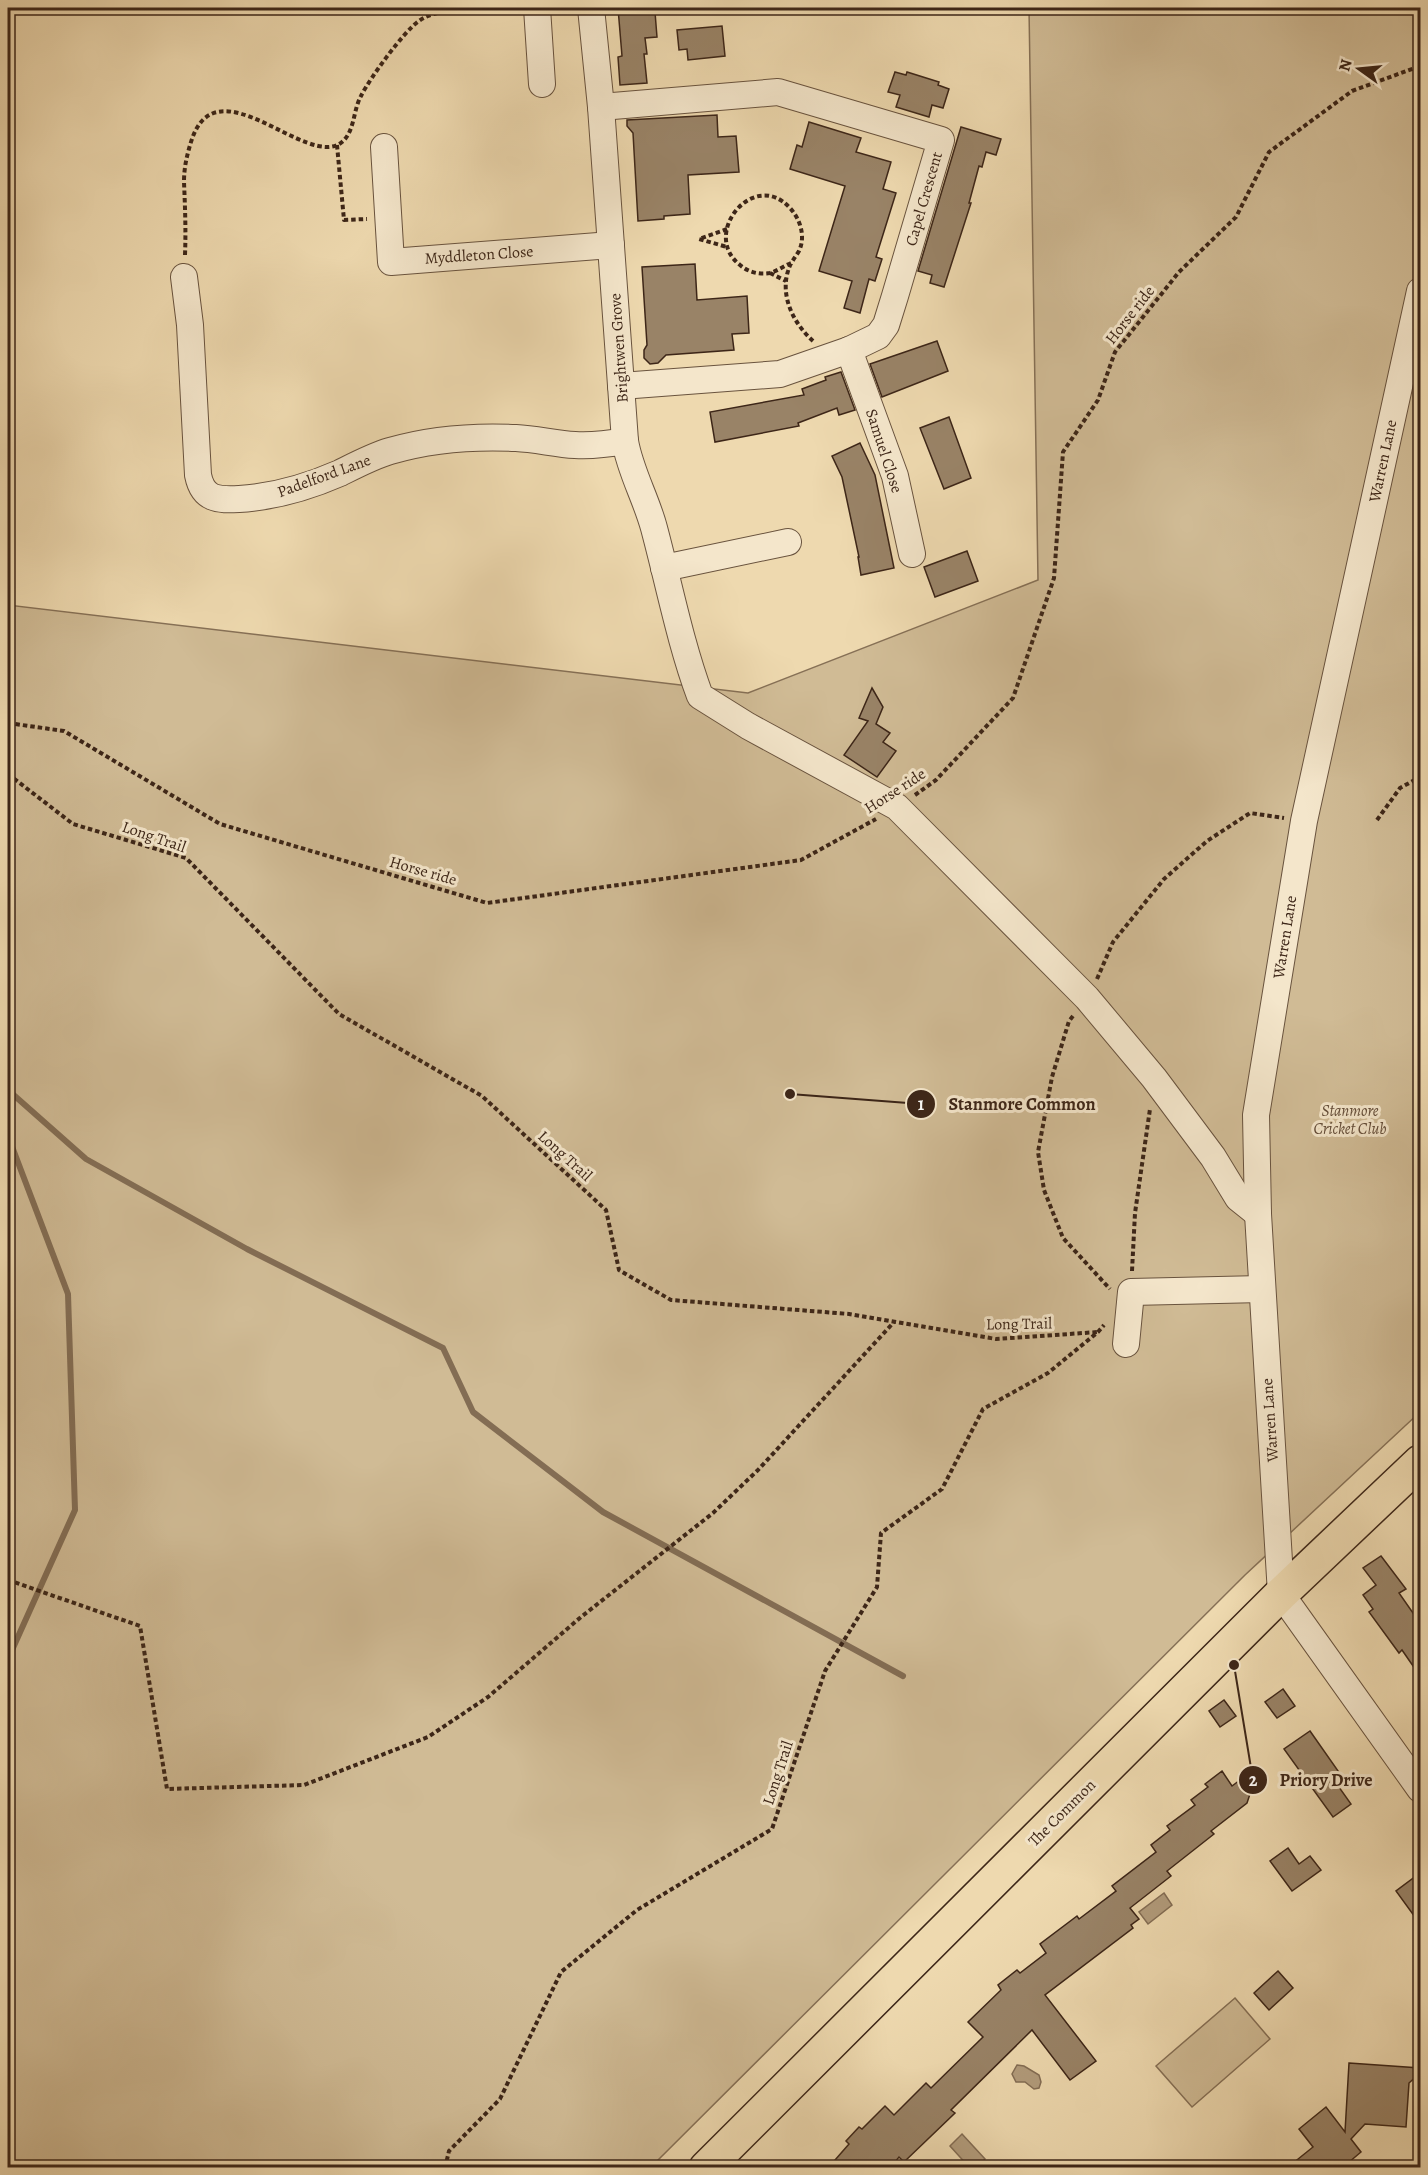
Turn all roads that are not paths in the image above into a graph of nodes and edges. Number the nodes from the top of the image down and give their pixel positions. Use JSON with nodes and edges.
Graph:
{"nodes":[{"id":1,"x":537,"y":8,"type":"edge"},
{"id":2,"x":591,"y":8,"type":"edge"},
{"id":3,"x":542,"y":84,"type":"dead end"},
{"id":4,"x":602,"y":107,"type":"junction"},
{"id":5,"x":384,"y":147,"type":"dead end"},
{"id":6,"x":611,"y":245,"type":"junction"},
{"id":7,"x":184,"y":276,"type":"road end"},
{"id":8,"x":1420,"y":291,"type":"edge"},
{"id":9,"x":849,"y":350,"type":"junction"},
{"id":10,"x":621,"y":386,"type":"junction"},
{"id":11,"x":625,"y":441,"type":"junction"},
{"id":12,"x":788,"y":542,"type":"dead end"},
{"id":13,"x":912,"y":554,"type":"dead end"},
{"id":14,"x":664,"y":568,"type":"junction"},
{"id":15,"x":1258,"y":1214,"type":"junction"},
{"id":16,"x":1262,"y":1289,"type":"junction"},
{"id":17,"x":1126,"y":1344,"type":"dead end"},
{"id":18,"x":1420,"y":1462,"type":"edge"},
{"id":19,"x":1281,"y":1594,"type":"junction"},
{"id":20,"x":1420,"y":1789,"type":"edge"},
{"id":21,"x":706,"y":2168,"type":"edge"}],
"edges":[{"from":1,"to":3,"type":"street"},
{"from":2,"to":4,"type":"street","name":"Brightwen Grove"},
{"from":4,"to":6,"type":"street","name":"Brightwen Grove"},
{"from":4,"to":9,"type":"street","name":"Capel Crescent"},
{"from":5,"to":6,"type":"street","name":"Myddleton Close"},
{"from":6,"to":10,"type":"street","name":"Brightwen Grove"},
{"from":7,"to":11,"type":"street","name":"Padelford Lane"},
{"from":8,"to":15,"type":"street","name":"Warren Lane"},
{"from":9,"to":10,"type":"street","name":"Capel Crescent"},
{"from":9,"to":13,"type":"street","name":"Samuel Close"},
{"from":10,"to":11,"type":"street","name":"Brightwen Grove"},
{"from":11,"to":14,"type":"street","name":"Brightwen Grove"},
{"from":12,"to":14,"type":"street"},
{"from":14,"to":15,"type":"street","name":"Brightwen Grove"},
{"from":15,"to":16,"type":"street","name":"Warren Lane"},
{"from":16,"to":17,"type":"street"},
{"from":16,"to":19,"type":"street","name":"Warren Lane"},
{"from":18,"to":19,"type":"main road","name":"The Common"},
{"from":19,"to":20,"type":"street"},
{"from":19,"to":21,"type":"main road","name":"The Common"}]}
